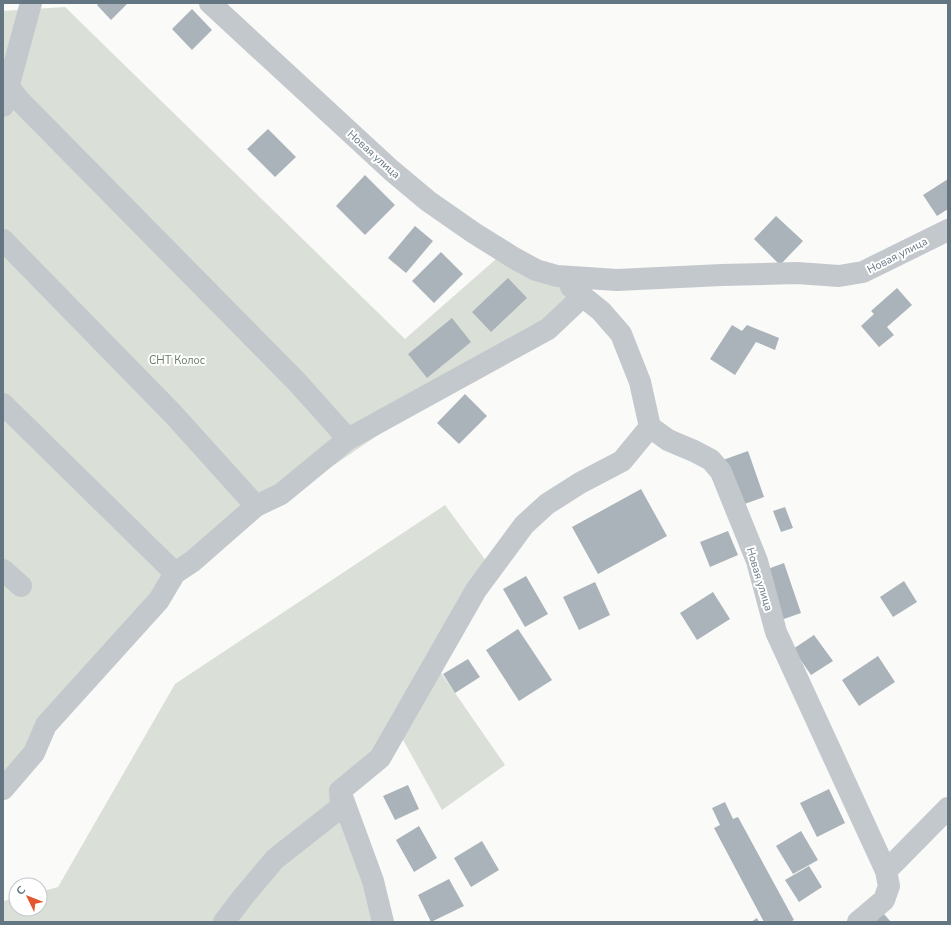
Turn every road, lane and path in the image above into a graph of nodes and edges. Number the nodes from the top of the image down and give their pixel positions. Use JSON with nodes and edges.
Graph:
{"nodes":[{"id":1,"x":31,"y":3,"type":"edge"},
{"id":2,"x":210,"y":3,"type":"edge"},
{"id":3,"x":6,"y":96,"type":"edge"},
{"id":4,"x":948,"y":230,"type":"edge"},
{"id":5,"x":3,"y":240,"type":"edge"},
{"id":6,"x":557,"y":276,"type":"junction"},
{"id":7,"x":582,"y":296,"type":"junction"},
{"id":8,"x":3,"y":404,"type":"edge"},
{"id":9,"x":650,"y":427,"type":"junction"},
{"id":10,"x":348,"y":438,"type":"junction"},
{"id":11,"x":256,"y":506,"type":"junction"},
{"id":12,"x":3,"y":570,"type":"edge"},
{"id":13,"x":175,"y":573,"type":"junction"},
{"id":14,"x":20,"y":586,"type":"dead end"},
{"id":15,"x":3,"y":789,"type":"edge"},
{"id":16,"x":340,"y":791,"type":"junction"},
{"id":17,"x":948,"y":808,"type":"edge"},
{"id":18,"x":886,"y":871,"type":"junction"},
{"id":19,"x":224,"y":922,"type":"edge"},
{"id":20,"x":383,"y":922,"type":"edge"},
{"id":21,"x":858,"y":922,"type":"edge"}],
"edges":[{"from":1,"to":3,"type":"street"},
{"from":2,"to":6,"type":"street","name":"Новая улица"},
{"from":3,"to":10,"type":"street"},
{"from":4,"to":6,"type":"street","name":"Новая улица"},
{"from":5,"to":11,"type":"street"},
{"from":6,"to":7,"type":"street","name":"Новая улица"},
{"from":7,"to":9,"type":"street","name":"Новая улица"},
{"from":7,"to":10,"type":"street"},
{"from":8,"to":13,"type":"street"},
{"from":9,"to":16,"type":"street"},
{"from":9,"to":18,"type":"street","name":"Новая улица"},
{"from":10,"to":11,"type":"street"},
{"from":11,"to":13,"type":"street"},
{"from":12,"to":14,"type":"street"},
{"from":13,"to":15,"type":"street"},
{"from":16,"to":19,"type":"street"},
{"from":16,"to":20,"type":"street"},
{"from":17,"to":18,"type":"street"},
{"from":18,"to":21,"type":"street","name":"Новая улица"}]}
